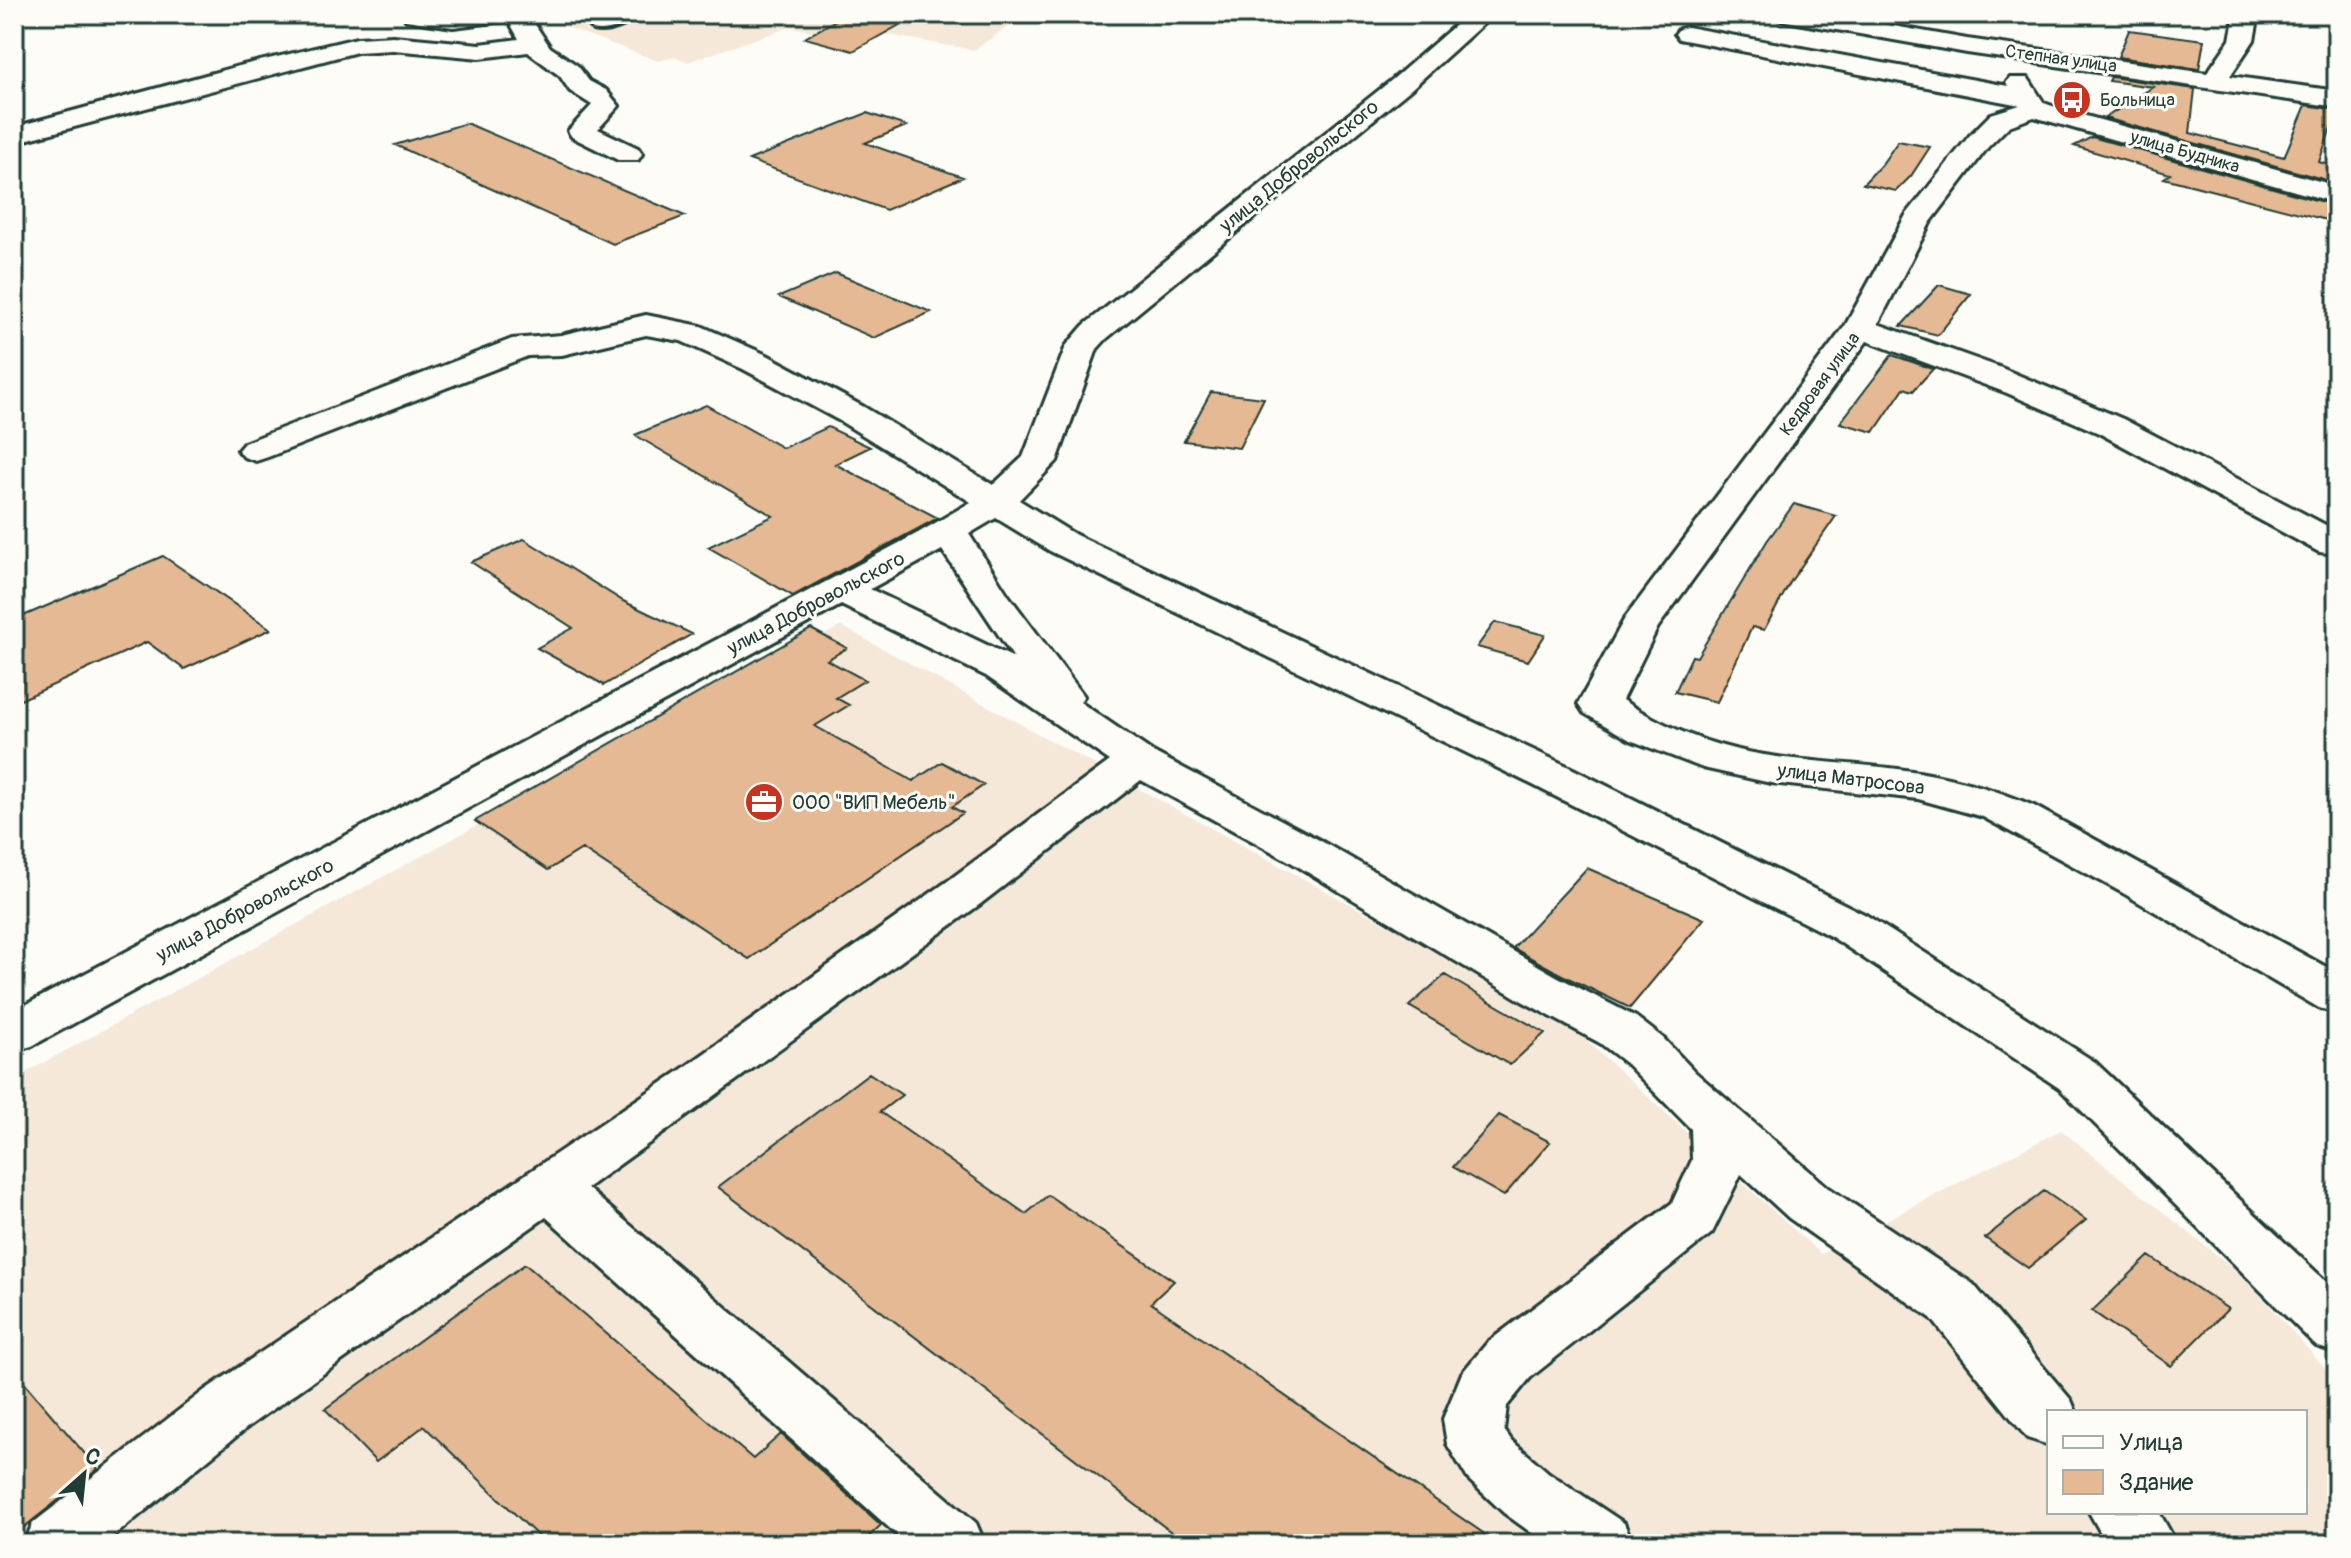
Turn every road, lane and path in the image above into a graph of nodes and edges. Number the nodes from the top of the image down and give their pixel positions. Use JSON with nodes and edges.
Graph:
{"nodes":[{"id":1,"x":412,"y":14,"type":"edge"},
{"id":2,"x":527,"y":14,"type":"edge"},
{"id":3,"x":628,"y":14,"type":"edge"},
{"id":4,"x":1482,"y":14,"type":"edge"},
{"id":5,"x":1786,"y":14,"type":"edge"},
{"id":6,"x":2247,"y":14,"type":"edge"},
{"id":7,"x":500,"y":16,"type":"edge"},
{"id":8,"x":1813,"y":16,"type":"edge"},
{"id":9,"x":601,"y":25,"type":"dead end"},
{"id":10,"x":1687,"y":34,"type":"dead end"},
{"id":11,"x":535,"y":44,"type":"junction"},
{"id":12,"x":1967,"y":46,"type":"junction"},
{"id":13,"x":2214,"y":81,"type":"junction"},
{"id":14,"x":2337,"y":99,"type":"edge"},
{"id":15,"x":2030,"y":102,"type":"junction"},
{"id":16,"x":14,"y":135,"type":"edge"},
{"id":17,"x":628,"y":154,"type":"dead end"},
{"id":18,"x":2337,"y":195,"type":"edge"},
{"id":19,"x":1860,"y":328,"type":"junction"},
{"id":20,"x":256,"y":450,"type":"dead end"},
{"id":21,"x":995,"y":503,"type":"junction"},
{"id":22,"x":948,"y":531,"type":"junction"},
{"id":23,"x":2332,"y":544,"type":"dead end"},
{"id":24,"x":840,"y":590,"type":"junction"},
{"id":25,"x":1612,"y":675,"type":"joint"},
{"id":26,"x":1083,"y":723,"type":"junction"},
{"id":27,"x":1138,"y":761,"type":"junction"},
{"id":28,"x":2337,"y":996,"type":"edge"},
{"id":29,"x":14,"y":1033,"type":"edge"},
{"id":30,"x":1718,"y":1122,"type":"junction"},
{"id":31,"x":548,"y":1186,"type":"junction"},
{"id":32,"x":2337,"y":1329,"type":"edge"},
{"id":33,"x":2047,"y":1417,"type":"edge"},
{"id":34,"x":2122,"y":1514,"type":"edge"},
{"id":35,"x":56,"y":1544,"type":"edge"},
{"id":36,"x":953,"y":1544,"type":"edge"},
{"id":37,"x":1601,"y":1544,"type":"edge"},
{"id":38,"x":2145,"y":1544,"type":"edge"}],
"edges":[{"from":1,"to":7,"type":"street"},
{"from":2,"to":11,"type":"street"},
{"from":3,"to":9,"type":"street"},
{"from":4,"to":21,"type":"street","name":"улица Добровольского"},
{"from":5,"to":8,"type":"street","name":"Степная улица"},
{"from":6,"to":13,"type":"street"},
{"from":8,"to":12,"type":"street","name":"Степная улица"},
{"from":10,"to":15,"type":"street","name":"улица Будника"},
{"from":11,"to":16,"type":"street"},
{"from":11,"to":17,"type":"street"},
{"from":12,"to":13,"type":"street","name":"Степная улица"},
{"from":12,"to":15,"type":"street"},
{"from":13,"to":14,"type":"street","name":"Степная улица"},
{"from":15,"to":18,"type":"street","name":"улица Будника"},
{"from":15,"to":19,"type":"street","name":"Кедровая улица"},
{"from":19,"to":23,"type":"street"},
{"from":19,"to":25,"type":"street","name":"Кедровая улица"},
{"from":20,"to":21,"type":"street"},
{"from":21,"to":22,"type":"street","name":"улица Добровольского"},
{"from":21,"to":32,"type":"street"},
{"from":22,"to":24,"type":"street","name":"улица Добровольского"},
{"from":22,"to":26,"type":"street"},
{"from":24,"to":26,"type":"street"},
{"from":24,"to":29,"type":"street","name":"улица Добровольского"},
{"from":25,"to":28,"type":"street","name":"улица Матросова"},
{"from":26,"to":27,"type":"street"},
{"from":27,"to":30,"type":"street"},
{"from":27,"to":31,"type":"street"},
{"from":30,"to":33,"type":"street"},
{"from":30,"to":37,"type":"street"},
{"from":31,"to":35,"type":"street"},
{"from":31,"to":36,"type":"street"},
{"from":34,"to":38,"type":"street"}]}
